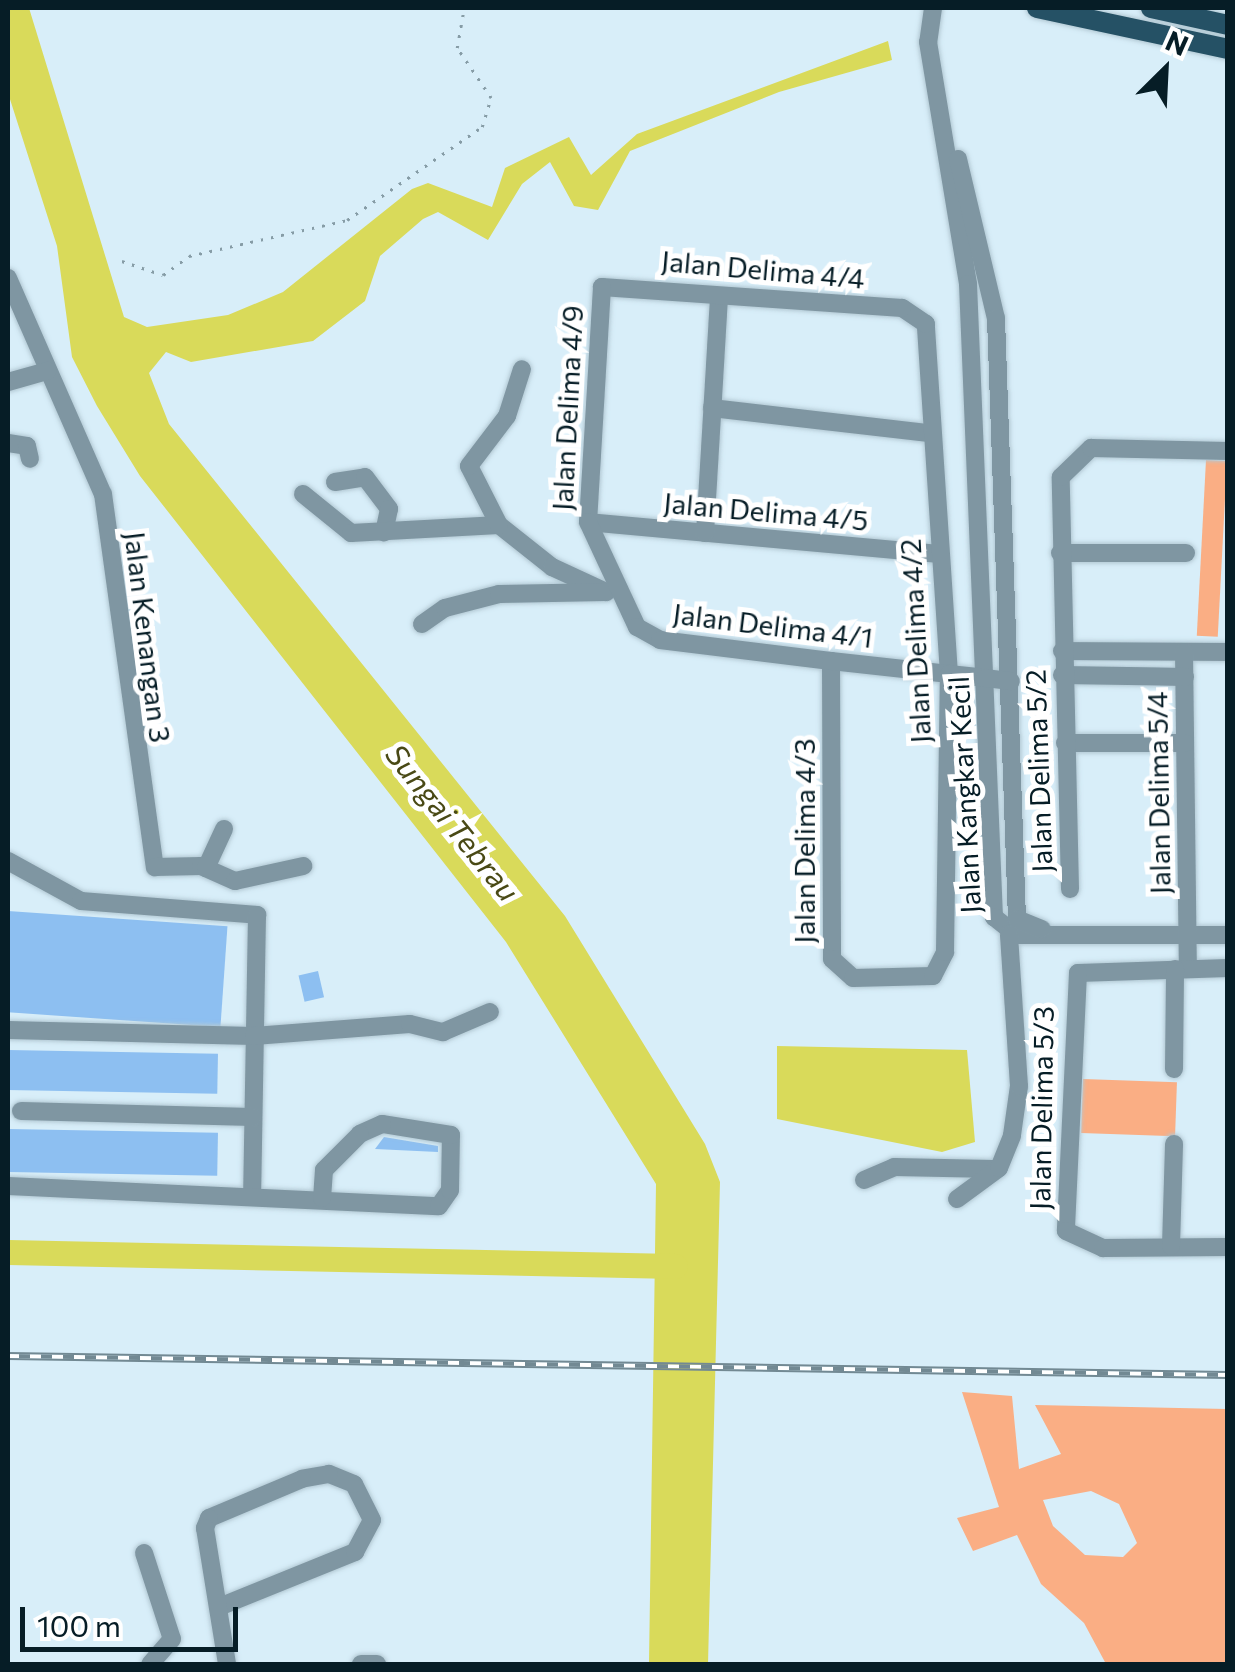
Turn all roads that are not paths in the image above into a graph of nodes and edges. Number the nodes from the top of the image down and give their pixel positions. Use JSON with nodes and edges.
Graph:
{"nodes":[{"id":1,"x":932,"y":8,"type":"edge"},
{"id":2,"x":1036,"y":8,"type":"edge"},
{"id":3,"x":1151,"y":8,"type":"edge"},
{"id":4,"x":1228,"y":25,"type":"edge"},
{"id":5,"x":1228,"y":49,"type":"edge"},
{"id":6,"x":944,"y":122,"type":"junction"},
{"id":7,"x":8,"y":278,"type":"edge"},
{"id":8,"x":602,"y":288,"type":"joint"},
{"id":9,"x":719,"y":297,"type":"junction"},
{"id":10,"x":920,"y":313,"type":"joint"},
{"id":11,"x":522,"y":369,"type":"dead end"},
{"id":12,"x":47,"y":371,"type":"junction"},
{"id":13,"x":8,"y":382,"type":"edge"},
{"id":14,"x":712,"y":408,"type":"junction"},
{"id":15,"x":930,"y":434,"type":"junction"},
{"id":16,"x":8,"y":443,"type":"edge"},
{"id":17,"x":1228,"y":451,"type":"edge"},
{"id":18,"x":30,"y":459,"type":"dead end"},
{"id":19,"x":335,"y":482,"type":"dead end"},
{"id":20,"x":302,"y":494,"type":"dead end"},
{"id":21,"x":388,"y":509,"type":"junction"},
{"id":22,"x":588,"y":522,"type":"junction"},
{"id":23,"x":411,"y":523,"type":"junction"},
{"id":24,"x":500,"y":525,"type":"junction"},
{"id":25,"x":384,"y":532,"type":"junction"},
{"id":26,"x":705,"y":533,"type":"junction"},
{"id":27,"x":1186,"y":553,"type":"dead end"},
{"id":28,"x":940,"y":554,"type":"junction"},
{"id":29,"x":1060,"y":554,"type":"junction"},
{"id":30,"x":611,"y":592,"type":"junction"},
{"id":31,"x":422,"y":624,"type":"dead end"},
{"id":32,"x":648,"y":636,"type":"joint"},
{"id":33,"x":1062,"y":651,"type":"junction"},
{"id":34,"x":1184,"y":652,"type":"junction"},
{"id":35,"x":1228,"y":652,"type":"edge"},
{"id":36,"x":830,"y":661,"type":"junction"},
{"id":37,"x":949,"y":674,"type":"junction"},
{"id":38,"x":1062,"y":675,"type":"junction"},
{"id":39,"x":1185,"y":677,"type":"junction"},
{"id":40,"x":985,"y":678,"type":"junction"},
{"id":41,"x":1011,"y":680,"type":"junction"},
{"id":42,"x":1064,"y":743,"type":"junction"},
{"id":43,"x":1186,"y":743,"type":"junction"},
{"id":44,"x":224,"y":829,"type":"dead end"},
{"id":45,"x":8,"y":862,"type":"edge"},
{"id":46,"x":302,"y":866,"type":"dead end"},
{"id":47,"x":206,"y":868,"type":"junction"},
{"id":48,"x":1070,"y":889,"type":"dead end"},
{"id":49,"x":1052,"y":933,"type":"junction"},
{"id":50,"x":1010,"y":934,"type":"junction"},
{"id":51,"x":1187,"y":934,"type":"junction"},
{"id":52,"x":1228,"y":934,"type":"edge"},
{"id":53,"x":942,"y":968,"type":"joint"},
{"id":54,"x":1228,"y":968,"type":"edge"},
{"id":55,"x":1182,"y":969,"type":"junction"},
{"id":56,"x":490,"y":1012,"type":"dead end"},
{"id":57,"x":8,"y":1030,"type":"edge"},
{"id":58,"x":254,"y":1036,"type":"junction"},
{"id":59,"x":1174,"y":1068,"type":"dead end"},
{"id":60,"x":21,"y":1111,"type":"dead end"},
{"id":61,"x":253,"y":1117,"type":"junction"},
{"id":62,"x":1174,"y":1144,"type":"dead end"},
{"id":63,"x":999,"y":1168,"type":"junction"},
{"id":64,"x":864,"y":1180,"type":"dead end"},
{"id":65,"x":8,"y":1186,"type":"edge"},
{"id":66,"x":252,"y":1192,"type":"junction"},
{"id":67,"x":322,"y":1198,"type":"junction"},
{"id":68,"x":957,"y":1199,"type":"dead end"},
{"id":69,"x":1171,"y":1246,"type":"junction"},
{"id":70,"x":1228,"y":1247,"type":"edge"},
{"id":71,"x":144,"y":1553,"type":"dead end"},
{"id":72,"x":220,"y":1607,"type":"junction"},
{"id":73,"x":150,"y":1664,"type":"edge"},
{"id":74,"x":227,"y":1664,"type":"edge"},
{"id":75,"x":361,"y":1664,"type":"edge"},
{"id":76,"x":377,"y":1664,"type":"edge"}],
"edges":[{"from":1,"to":6,"type":"street","name":"Jalan Kangkar Kecil"},
{"from":2,"to":5,"type":"main road"},
{"from":3,"to":4,"type":"main road"},
{"from":6,"to":40,"type":"street","name":"Jalan Kangkar Kecil"},
{"from":6,"to":41,"type":"street","name":"Jalan Kangkar Kecil"},
{"from":7,"to":12,"type":"street"},
{"from":8,"to":9,"type":"street","name":"Jalan Delima 4/4"},
{"from":8,"to":22,"type":"street","name":"Jalan Delima 4/9"},
{"from":9,"to":10,"type":"street","name":"Jalan Delima 4/4"},
{"from":9,"to":14,"type":"street"},
{"from":10,"to":15,"type":"street","name":"Jalan Delima 4/2"},
{"from":11,"to":24,"type":"street"},
{"from":12,"to":13,"type":"street"},
{"from":12,"to":47,"type":"street","name":"Jalan Kenangan 3"},
{"from":14,"to":15,"type":"street"},
{"from":14,"to":26,"type":"street"},
{"from":15,"to":28,"type":"street","name":"Jalan Delima 4/2"},
{"from":16,"to":18,"type":"street"},
{"from":17,"to":29,"type":"street","name":"Jalan Delima 5/2"},
{"from":19,"to":21,"type":"street"},
{"from":20,"to":25,"type":"street"},
{"from":21,"to":23,"type":"street"},
{"from":21,"to":25,"type":"street"},
{"from":22,"to":26,"type":"street","name":"Jalan Delima 4/5"},
{"from":22,"to":30,"type":"street","name":"Jalan Delima 4/9"},
{"from":23,"to":24,"type":"street"},
{"from":23,"to":25,"type":"street"},
{"from":24,"to":30,"type":"street"},
{"from":26,"to":28,"type":"street","name":"Jalan Delima 4/5"},
{"from":27,"to":29,"type":"street"},
{"from":28,"to":37,"type":"street","name":"Jalan Delima 4/2"},
{"from":29,"to":33,"type":"street","name":"Jalan Delima 5/2"},
{"from":30,"to":31,"type":"street"},
{"from":30,"to":32,"type":"street","name":"Jalan Delima 4/9"},
{"from":32,"to":36,"type":"street","name":"Jalan Delima 4/1"},
{"from":33,"to":34,"type":"street"},
{"from":33,"to":38,"type":"street","name":"Jalan Delima 5/2"},
{"from":34,"to":35,"type":"street"},
{"from":34,"to":39,"type":"street","name":"Jalan Delima 5/4"},
{"from":36,"to":37,"type":"street","name":"Jalan Delima 4/1"},
{"from":36,"to":53,"type":"street","name":"Jalan Delima 4/3"},
{"from":37,"to":40,"type":"street","name":"Jalan Delima 4/1"},
{"from":37,"to":53,"type":"street","name":"Jalan Delima 4/2"},
{"from":38,"to":39,"type":"street"},
{"from":38,"to":42,"type":"street","name":"Jalan Delima 5/2"},
{"from":39,"to":43,"type":"street","name":"Jalan Delima 5/4"},
{"from":40,"to":41,"type":"street","name":"Jalan Delima 4/1"},
{"from":40,"to":50,"type":"street","name":"Jalan Kangkar Kecil"},
{"from":41,"to":49,"type":"street","name":"Jalan Kangkar Kecil"},
{"from":42,"to":43,"type":"street"},
{"from":42,"to":48,"type":"street","name":"Jalan Delima 5/2"},
{"from":43,"to":51,"type":"street","name":"Jalan Delima 5/4"},
{"from":44,"to":47,"type":"street"},
{"from":45,"to":58,"type":"street"},
{"from":46,"to":47,"type":"street"},
{"from":49,"to":50,"type":"street","name":"Jalan Kangkar Kecil"},
{"from":49,"to":51,"type":"street"},
{"from":50,"to":63,"type":"street"},
{"from":51,"to":52,"type":"street"},
{"from":51,"to":55,"type":"street","name":"Jalan Delima 5/4"},
{"from":54,"to":55,"type":"street","name":"Jalan Delima 5/3"},
{"from":55,"to":59,"type":"street","name":"Jalan Delima 5/4"},
{"from":55,"to":69,"type":"street","name":"Jalan Delima 5/3"},
{"from":56,"to":58,"type":"street"},
{"from":57,"to":58,"type":"street"},
{"from":58,"to":61,"type":"street"},
{"from":60,"to":61,"type":"street"},
{"from":61,"to":66,"type":"street"},
{"from":62,"to":69,"type":"street"},
{"from":63,"to":64,"type":"street"},
{"from":63,"to":68,"type":"street"},
{"from":65,"to":66,"type":"street"},
{"from":66,"to":67,"type":"street"},
{"from":67,"to":67,"type":"street"},
{"from":69,"to":70,"type":"street","name":"Jalan Delima 5/3"},
{"from":71,"to":73,"type":"street"},
{"from":72,"to":72,"type":"street"},
{"from":72,"to":74,"type":"street"},
{"from":75,"to":76,"type":"street"}]}
